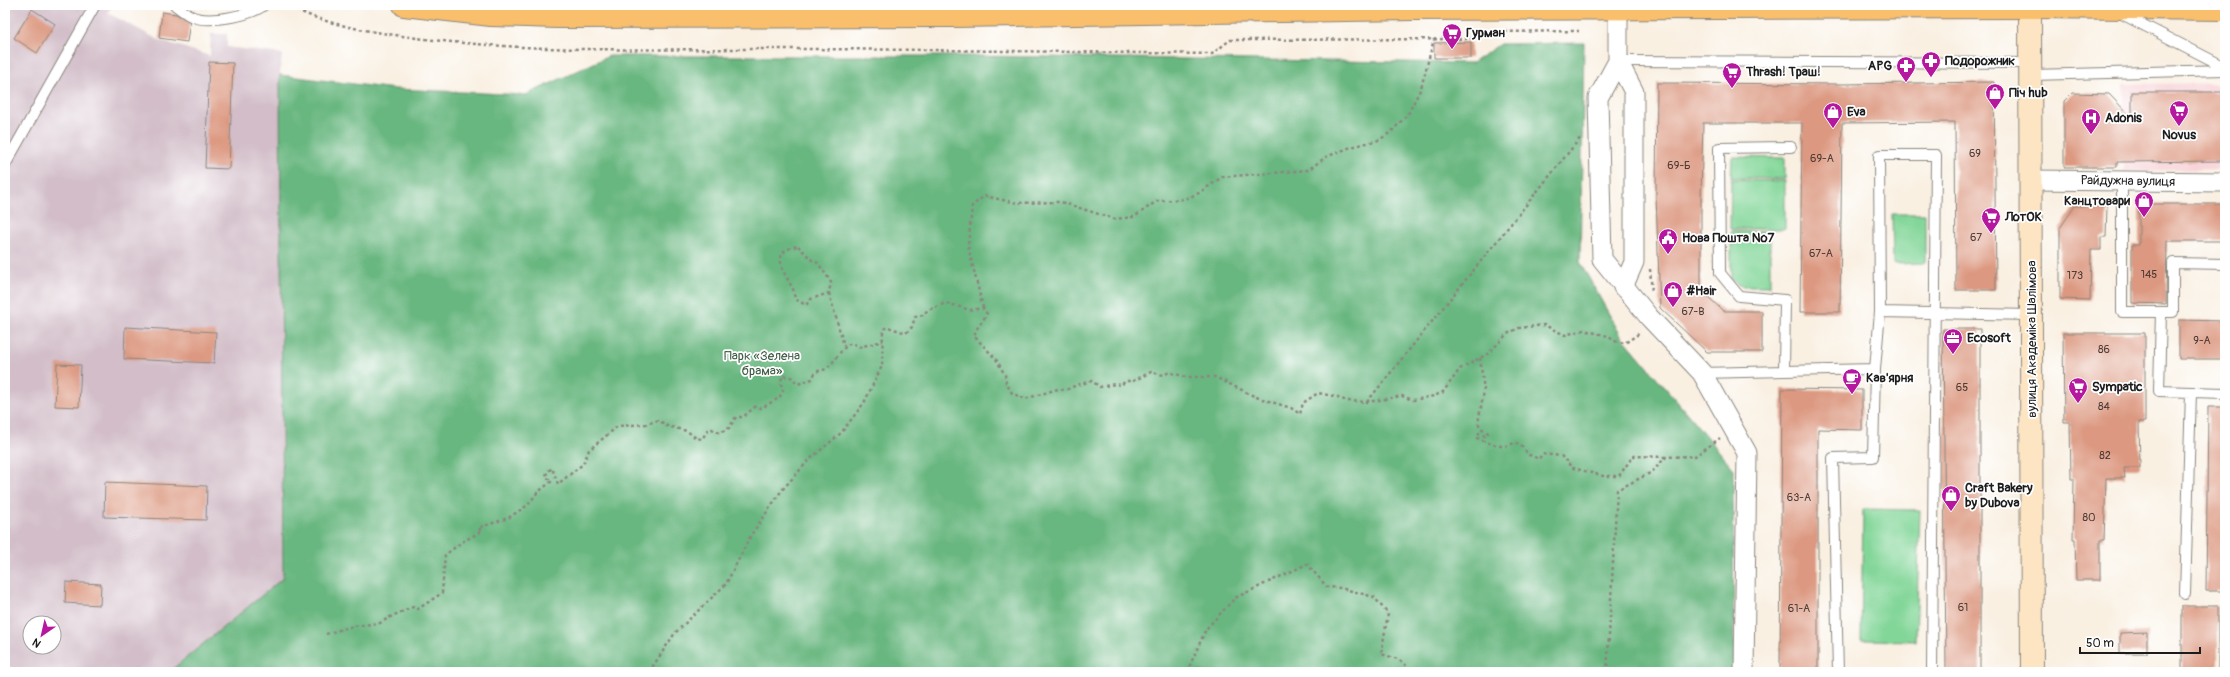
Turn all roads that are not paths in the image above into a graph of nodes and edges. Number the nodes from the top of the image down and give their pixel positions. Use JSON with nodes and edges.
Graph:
{"nodes":[{"id":1,"x":95,"y":5,"type":"edge"},
{"id":2,"x":175,"y":5,"type":"edge"},
{"id":3,"x":264,"y":5,"type":"edge"},
{"id":4,"x":404,"y":5,"type":"edge"},
{"id":5,"x":2030,"y":6,"type":"edge"},
{"id":6,"x":1413,"y":7,"type":"edge"},
{"id":7,"x":1618,"y":8,"type":"junction"},
{"id":8,"x":2111,"y":9,"type":"junction"},
{"id":9,"x":2225,"y":9,"type":"edge"},
{"id":10,"x":1618,"y":61,"type":"junction"},
{"id":11,"x":2031,"y":69,"type":"junction"},
{"id":12,"x":2225,"y":69,"type":"edge"},
{"id":13,"x":1791,"y":147,"type":"dead end"},
{"id":14,"x":5,"y":165,"type":"edge"},
{"id":15,"x":2032,"y":180,"type":"junction"},
{"id":16,"x":2122,"y":181,"type":"junction"},
{"id":17,"x":2225,"y":182,"type":"edge"},
{"id":18,"x":2225,"y":264,"type":"edge"},
{"id":19,"x":1624,"y":287,"type":"junction"},
{"id":20,"x":1880,"y":312,"type":"junction"},
{"id":21,"x":2161,"y":312,"type":"junction"},
{"id":22,"x":1935,"y":313,"type":"junction"},
{"id":23,"x":2032,"y":315,"type":"junction"},
{"id":24,"x":1875,"y":369,"type":"junction"},
{"id":25,"x":1784,"y":371,"type":"junction"},
{"id":26,"x":1702,"y":373,"type":"junction"},
{"id":27,"x":2191,"y":392,"type":"junction"},
{"id":28,"x":2225,"y":393,"type":"edge"},
{"id":29,"x":2185,"y":594,"type":"dead end"},
{"id":30,"x":1744,"y":672,"type":"edge"},
{"id":31,"x":1838,"y":672,"type":"edge"},
{"id":32,"x":1932,"y":672,"type":"edge"},
{"id":33,"x":2032,"y":672,"type":"edge"}],
"edges":[{"from":1,"to":14,"type":"lane"},
{"from":2,"to":3,"type":"lane"},
{"from":4,"to":6,"type":"main road"},
{"from":5,"to":7,"type":"main road"},
{"from":5,"to":8,"type":"main road"},
{"from":5,"to":11,"type":"main road","name":"вулиця Академіка Шалімова"},
{"from":6,"to":7,"type":"main road"},
{"from":7,"to":10,"type":"street"},
{"from":8,"to":9,"type":"main road"},
{"from":8,"to":12,"type":"lane"},
{"from":10,"to":11,"type":"lane"},
{"from":10,"to":19,"type":"street"},
{"from":10,"to":19,"type":"street"},
{"from":11,"to":12,"type":"lane"},
{"from":11,"to":15,"type":"main road","name":"вулиця Академіка Шалімова"},
{"from":13,"to":25,"type":"lane"},
{"from":15,"to":16,"type":"street","name":"Райдужна вулиця"},
{"from":15,"to":23,"type":"main road","name":"вулиця Академіка Шалімова"},
{"from":16,"to":17,"type":"street","name":"Райдужна вулиця"},
{"from":16,"to":21,"type":"lane"},
{"from":18,"to":21,"type":"lane"},
{"from":19,"to":26,"type":"street"},
{"from":20,"to":22,"type":"lane"},
{"from":20,"to":22,"type":"lane"},
{"from":20,"to":24,"type":"lane"},
{"from":21,"to":27,"type":"lane"},
{"from":22,"to":23,"type":"lane"},
{"from":22,"to":32,"type":"lane"},
{"from":23,"to":33,"type":"main road","name":"вулиця Академіка Шалімова"},
{"from":24,"to":25,"type":"lane"},
{"from":24,"to":31,"type":"lane"},
{"from":25,"to":26,"type":"lane"},
{"from":26,"to":30,"type":"street"},
{"from":27,"to":28,"type":"lane"},
{"from":27,"to":29,"type":"lane"}]}
